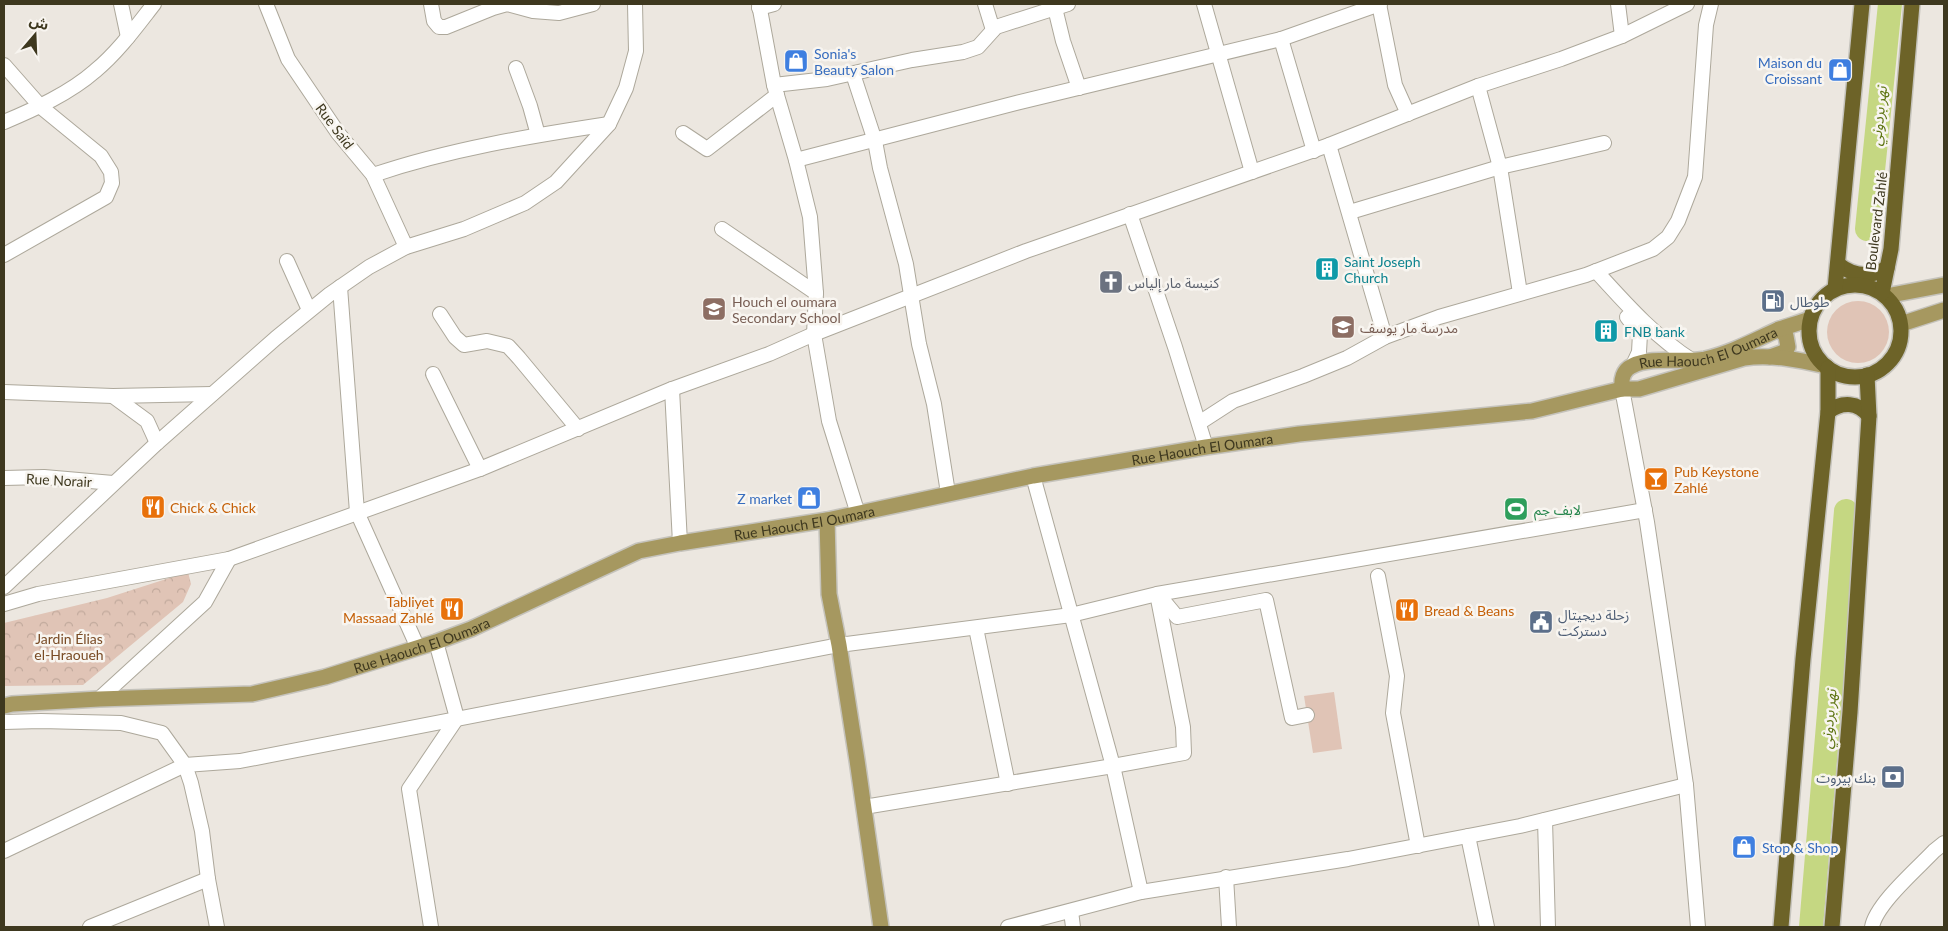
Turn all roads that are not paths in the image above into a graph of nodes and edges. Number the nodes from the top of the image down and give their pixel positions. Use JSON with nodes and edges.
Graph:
{"nodes":[{"id":1,"x":121,"y":4,"type":"edge"},
{"id":2,"x":154,"y":4,"type":"edge"},
{"id":3,"x":266,"y":4,"type":"edge"},
{"id":4,"x":431,"y":4,"type":"edge"},
{"id":5,"x":593,"y":4,"type":"edge"},
{"id":6,"x":635,"y":4,"type":"edge"},
{"id":7,"x":774,"y":4,"type":"edge"},
{"id":8,"x":985,"y":4,"type":"edge"},
{"id":9,"x":1204,"y":4,"type":"edge"},
{"id":10,"x":1379,"y":4,"type":"edge"},
{"id":11,"x":1618,"y":4,"type":"edge"},
{"id":12,"x":1687,"y":4,"type":"edge"},
{"id":13,"x":1711,"y":4,"type":"edge"},
{"id":14,"x":1862,"y":4,"type":"edge"},
{"id":15,"x":1912,"y":4,"type":"edge"},
{"id":16,"x":1059,"y":5,"type":"edge"},
{"id":17,"x":759,"y":6,"type":"edge"},
{"id":18,"x":533,"y":7,"type":"edge"},
{"id":19,"x":993,"y":30,"type":"junction"},
{"id":20,"x":1622,"y":36,"type":"junction"},
{"id":21,"x":128,"y":37,"type":"junction"},
{"id":22,"x":1281,"y":39,"type":"junction"},
{"id":23,"x":1217,"y":54,"type":"junction"},
{"id":24,"x":4,"y":65,"type":"edge"},
{"id":25,"x":516,"y":68,"type":"dead end"},
{"id":26,"x":853,"y":74,"type":"junction"},
{"id":27,"x":1478,"y":86,"type":"junction"},
{"id":28,"x":1079,"y":88,"type":"junction"},
{"id":29,"x":775,"y":90,"type":"junction"},
{"id":30,"x":41,"y":107,"type":"junction"},
{"id":31,"x":1408,"y":114,"type":"junction"},
{"id":32,"x":4,"y":122,"type":"edge"},
{"id":33,"x":609,"y":124,"type":"junction"},
{"id":34,"x":684,"y":133,"type":"dead end"},
{"id":35,"x":538,"y":135,"type":"junction"},
{"id":36,"x":875,"y":141,"type":"junction"},
{"id":37,"x":1604,"y":143,"type":"dead end"},
{"id":38,"x":1329,"y":146,"type":"junction"},
{"id":39,"x":1314,"y":151,"type":"junction"},
{"id":40,"x":796,"y":160,"type":"junction"},
{"id":41,"x":1500,"y":166,"type":"junction"},
{"id":42,"x":1252,"y":172,"type":"junction"},
{"id":43,"x":373,"y":175,"type":"junction"},
{"id":44,"x":1350,"y":212,"type":"junction"},
{"id":45,"x":1130,"y":214,"type":"junction"},
{"id":46,"x":722,"y":229,"type":"dead end"},
{"id":47,"x":406,"y":247,"type":"junction"},
{"id":48,"x":4,"y":255,"type":"edge"},
{"id":49,"x":287,"y":260,"type":"dead end"},
{"id":50,"x":1838,"y":264,"type":"junction"},
{"id":51,"x":1888,"y":268,"type":"junction"},
{"id":52,"x":1591,"y":273,"type":"junction"},
{"id":53,"x":1944,"y":285,"type":"edge"},
{"id":54,"x":340,"y":287,"type":"junction"},
{"id":55,"x":1835,"y":289,"type":"junction"},
{"id":56,"x":816,"y":293,"type":"junction"},
{"id":57,"x":1520,"y":293,"type":"junction"},
{"id":58,"x":911,"y":295,"type":"junction"},
{"id":59,"x":1884,"y":295,"type":"junction"},
{"id":60,"x":309,"y":310,"type":"junction"},
{"id":61,"x":1944,"y":310,"type":"edge"},
{"id":62,"x":440,"y":314,"type":"dead end"},
{"id":63,"x":1810,"y":319,"type":"junction"},
{"id":64,"x":1901,"y":324,"type":"junction"},
{"id":65,"x":1779,"y":330,"type":"junction"},
{"id":66,"x":814,"y":334,"type":"junction"},
{"id":67,"x":1656,"y":334,"type":"junction"},
{"id":68,"x":1385,"y":337,"type":"junction"},
{"id":69,"x":1640,"y":344,"type":"junction"},
{"id":70,"x":1768,"y":357,"type":"junction"},
{"id":71,"x":1693,"y":361,"type":"junction"},
{"id":72,"x":1633,"y":365,"type":"junction"},
{"id":73,"x":1827,"y":367,"type":"junction"},
{"id":74,"x":433,"y":374,"type":"dead end"},
{"id":75,"x":1867,"y":375,"type":"junction"},
{"id":76,"x":672,"y":389,"type":"junction"},
{"id":77,"x":1622,"y":389,"type":"junction"},
{"id":78,"x":4,"y":392,"type":"edge"},
{"id":79,"x":212,"y":394,"type":"junction"},
{"id":80,"x":113,"y":396,"type":"junction"},
{"id":81,"x":1828,"y":412,"type":"junction"},
{"id":82,"x":1869,"y":416,"type":"junction"},
{"id":83,"x":1199,"y":423,"type":"junction"},
{"id":84,"x":578,"y":429,"type":"junction"},
{"id":85,"x":157,"y":443,"type":"junction"},
{"id":86,"x":1206,"y":447,"type":"junction"},
{"id":87,"x":480,"y":469,"type":"junction"},
{"id":88,"x":1033,"y":476,"type":"junction"},
{"id":89,"x":4,"y":478,"type":"edge"},
{"id":90,"x":113,"y":483,"type":"junction"},
{"id":91,"x":948,"y":493,"type":"junction"},
{"id":92,"x":1645,"y":510,"type":"junction"},
{"id":93,"x":357,"y":512,"type":"junction"},
{"id":94,"x":858,"y":514,"type":"junction"},
{"id":95,"x":827,"y":520,"type":"junction"},
{"id":96,"x":680,"y":543,"type":"junction"},
{"id":97,"x":230,"y":559,"type":"junction"},
{"id":98,"x":1378,"y":576,"type":"dead end"},
{"id":99,"x":4,"y":587,"type":"edge"},
{"id":100,"x":1157,"y":594,"type":"junction"},
{"id":101,"x":4,"y":604,"type":"edge"},
{"id":102,"x":1071,"y":615,"type":"junction"},
{"id":103,"x":976,"y":628,"type":"junction"},
{"id":104,"x":436,"y":642,"type":"junction"},
{"id":105,"x":839,"y":645,"type":"junction"},
{"id":106,"x":418,"y":648,"type":"junction"},
{"id":107,"x":99,"y":699,"type":"junction"},
{"id":108,"x":4,"y":706,"type":"edge"},
{"id":109,"x":1307,"y":715,"type":"dead end"},
{"id":110,"x":457,"y":718,"type":"junction"},
{"id":111,"x":4,"y":722,"type":"edge"},
{"id":112,"x":184,"y":765,"type":"junction"},
{"id":113,"x":1113,"y":766,"type":"junction"},
{"id":114,"x":1008,"y":784,"type":"junction"},
{"id":115,"x":1686,"y":785,"type":"junction"},
{"id":116,"x":864,"y":807,"type":"junction"},
{"id":117,"x":1545,"y":820,"type":"junction"},
{"id":118,"x":1468,"y":836,"type":"junction"},
{"id":119,"x":1944,"y":843,"type":"edge"},
{"id":120,"x":1418,"y":846,"type":"junction"},
{"id":121,"x":4,"y":851,"type":"edge"},
{"id":122,"x":1226,"y":877,"type":"junction"},
{"id":123,"x":208,"y":879,"type":"junction"},
{"id":124,"x":1141,"y":892,"type":"junction"},
{"id":125,"x":1071,"y":911,"type":"junction"},
{"id":126,"x":90,"y":927,"type":"edge"},
{"id":127,"x":217,"y":927,"type":"edge"},
{"id":128,"x":431,"y":927,"type":"edge"},
{"id":129,"x":881,"y":927,"type":"edge"},
{"id":130,"x":1008,"y":927,"type":"edge"},
{"id":131,"x":1073,"y":927,"type":"edge"},
{"id":132,"x":1229,"y":927,"type":"edge"},
{"id":133,"x":1487,"y":927,"type":"edge"},
{"id":134,"x":1548,"y":927,"type":"edge"},
{"id":135,"x":1698,"y":927,"type":"edge"},
{"id":136,"x":1781,"y":927,"type":"edge"},
{"id":137,"x":1832,"y":927,"type":"edge"},
{"id":138,"x":1872,"y":927,"type":"edge"}],
"edges":[{"from":1,"to":21,"type":"street"},
{"from":2,"to":21,"type":"street"},
{"from":3,"to":43,"type":"street","name":"Rue Saïd"},
{"from":4,"to":18,"type":"street"},
{"from":5,"to":18,"type":"street"},
{"from":6,"to":33,"type":"street"},
{"from":7,"to":17,"type":"street"},
{"from":8,"to":19,"type":"street"},
{"from":9,"to":23,"type":"street"},
{"from":10,"to":22,"type":"street"},
{"from":10,"to":31,"type":"street"},
{"from":11,"to":20,"type":"street"},
{"from":12,"to":20,"type":"street"},
{"from":13,"to":52,"type":"street"},
{"from":14,"to":50,"type":"highway"},
{"from":15,"to":51,"type":"highway","name":"Boulevard Zahlé"},
{"from":16,"to":19,"type":"street"},
{"from":16,"to":28,"type":"street"},
{"from":17,"to":29,"type":"street"},
{"from":19,"to":26,"type":"street"},
{"from":20,"to":27,"type":"street"},
{"from":21,"to":30,"type":"street"},
{"from":22,"to":23,"type":"street"},
{"from":22,"to":39,"type":"street"},
{"from":23,"to":28,"type":"street"},
{"from":23,"to":42,"type":"street"},
{"from":24,"to":30,"type":"street"},
{"from":25,"to":35,"type":"street"},
{"from":26,"to":29,"type":"street"},
{"from":26,"to":36,"type":"street"},
{"from":27,"to":31,"type":"street"},
{"from":27,"to":41,"type":"street"},
{"from":28,"to":36,"type":"street"},
{"from":29,"to":34,"type":"street"},
{"from":29,"to":40,"type":"street"},
{"from":30,"to":32,"type":"street"},
{"from":30,"to":48,"type":"street"},
{"from":31,"to":38,"type":"street"},
{"from":33,"to":35,"type":"street"},
{"from":33,"to":47,"type":"street"},
{"from":35,"to":43,"type":"street"},
{"from":36,"to":40,"type":"street"},
{"from":36,"to":58,"type":"street"},
{"from":37,"to":41,"type":"street"},
{"from":38,"to":39,"type":"street"},
{"from":38,"to":44,"type":"street"},
{"from":39,"to":42,"type":"street"},
{"from":40,"to":56,"type":"street"},
{"from":41,"to":44,"type":"street"},
{"from":41,"to":57,"type":"street"},
{"from":42,"to":45,"type":"street"},
{"from":43,"to":47,"type":"street","name":"Rue Saïd"},
{"from":44,"to":68,"type":"street"},
{"from":45,"to":58,"type":"street"},
{"from":45,"to":83,"type":"street"},
{"from":46,"to":56,"type":"street"},
{"from":47,"to":54,"type":"street"},
{"from":49,"to":60,"type":"street"},
{"from":50,"to":51,"type":"highway"},
{"from":50,"to":55,"type":"highway"},
{"from":51,"to":59,"type":"highway","name":"Boulevard Zahlé"},
{"from":52,"to":57,"type":"street"},
{"from":52,"to":67,"type":"street"},
{"from":52,"to":69,"type":"street"},
{"from":53,"to":59,"type":"main road"},
{"from":54,"to":60,"type":"street"},
{"from":54,"to":93,"type":"street"},
{"from":55,"to":59,"type":"highway"},
{"from":55,"to":63,"type":"highway"},
{"from":56,"to":66,"type":"street"},
{"from":57,"to":68,"type":"street"},
{"from":58,"to":66,"type":"street"},
{"from":58,"to":91,"type":"street"},
{"from":59,"to":64,"type":"highway"},
{"from":60,"to":79,"type":"street"},
{"from":61,"to":64,"type":"main road"},
{"from":62,"to":84,"type":"street"},
{"from":63,"to":65,"type":"main road","name":"Rue Haouch El Oumara"},
{"from":63,"to":73,"type":"highway"},
{"from":64,"to":75,"type":"highway"},
{"from":65,"to":70,"type":"main road"},
{"from":65,"to":71,"type":"main road","name":"Rue Haouch El Oumara"},
{"from":66,"to":76,"type":"street"},
{"from":66,"to":94,"type":"street"},
{"from":67,"to":69,"type":"street"},
{"from":67,"to":71,"type":"street"},
{"from":68,"to":83,"type":"street"},
{"from":69,"to":72,"type":"street"},
{"from":70,"to":73,"type":"main road","name":"Rue Haouch El Oumara"},
{"from":70,"to":77,"type":"main road","name":"Rue Haouch El Oumara"},
{"from":71,"to":72,"type":"main road","name":"Rue Haouch El Oumara"},
{"from":72,"to":77,"type":"main road","name":"Rue Haouch El Oumara"},
{"from":73,"to":75,"type":"highway"},
{"from":73,"to":81,"type":"highway"},
{"from":74,"to":87,"type":"street"},
{"from":75,"to":82,"type":"highway"},
{"from":76,"to":84,"type":"street"},
{"from":76,"to":96,"type":"street"},
{"from":77,"to":86,"type":"main road","name":"Rue Haouch El Oumara"},
{"from":77,"to":92,"type":"street"},
{"from":78,"to":80,"type":"street"},
{"from":79,"to":80,"type":"street"},
{"from":79,"to":85,"type":"street"},
{"from":80,"to":85,"type":"street"},
{"from":81,"to":82,"type":"highway"},
{"from":81,"to":136,"type":"highway"},
{"from":82,"to":137,"type":"highway"},
{"from":83,"to":86,"type":"street"},
{"from":84,"to":87,"type":"street"},
{"from":85,"to":90,"type":"street"},
{"from":86,"to":88,"type":"main road","name":"Rue Haouch El Oumara"},
{"from":87,"to":93,"type":"street"},
{"from":88,"to":91,"type":"main road","name":"Rue Haouch El Oumara"},
{"from":88,"to":102,"type":"street"},
{"from":89,"to":90,"type":"street","name":"Rue Norair"},
{"from":90,"to":99,"type":"street"},
{"from":91,"to":94,"type":"main road","name":"Rue Haouch El Oumara"},
{"from":92,"to":100,"type":"street"},
{"from":92,"to":115,"type":"street"},
{"from":93,"to":97,"type":"street"},
{"from":93,"to":106,"type":"street"},
{"from":94,"to":95,"type":"main road","name":"Rue Haouch El Oumara"},
{"from":95,"to":96,"type":"main road","name":"Rue Haouch El Oumara"},
{"from":95,"to":105,"type":"main road"},
{"from":96,"to":104,"type":"main road","name":"Rue Haouch El Oumara"},
{"from":97,"to":101,"type":"street"},
{"from":97,"to":107,"type":"street"},
{"from":98,"to":120,"type":"street"},
{"from":100,"to":102,"type":"street"},
{"from":100,"to":109,"type":"street"},
{"from":100,"to":113,"type":"street"},
{"from":102,"to":103,"type":"street"},
{"from":102,"to":113,"type":"street"},
{"from":103,"to":105,"type":"street"},
{"from":103,"to":114,"type":"street"},
{"from":104,"to":106,"type":"main road","name":"Rue Haouch El Oumara"},
{"from":104,"to":110,"type":"street"},
{"from":105,"to":110,"type":"street"},
{"from":105,"to":116,"type":"main road"},
{"from":106,"to":107,"type":"main road","name":"Rue Haouch El Oumara"},
{"from":107,"to":108,"type":"main road","name":"Rue Haouch El Oumara"},
{"from":110,"to":112,"type":"street"},
{"from":110,"to":128,"type":"street"},
{"from":111,"to":112,"type":"street"},
{"from":112,"to":121,"type":"street"},
{"from":112,"to":123,"type":"street"},
{"from":113,"to":114,"type":"street"},
{"from":113,"to":124,"type":"street"},
{"from":114,"to":116,"type":"street"},
{"from":115,"to":117,"type":"street"},
{"from":115,"to":135,"type":"street"},
{"from":116,"to":129,"type":"main road"},
{"from":117,"to":118,"type":"street"},
{"from":117,"to":134,"type":"street"},
{"from":118,"to":120,"type":"street"},
{"from":118,"to":133,"type":"street"},
{"from":119,"to":138,"type":"street"},
{"from":120,"to":122,"type":"street"},
{"from":122,"to":124,"type":"street"},
{"from":122,"to":132,"type":"street"},
{"from":123,"to":126,"type":"street"},
{"from":123,"to":127,"type":"street"},
{"from":124,"to":125,"type":"street"},
{"from":125,"to":130,"type":"street"},
{"from":125,"to":131,"type":"street"}]}
